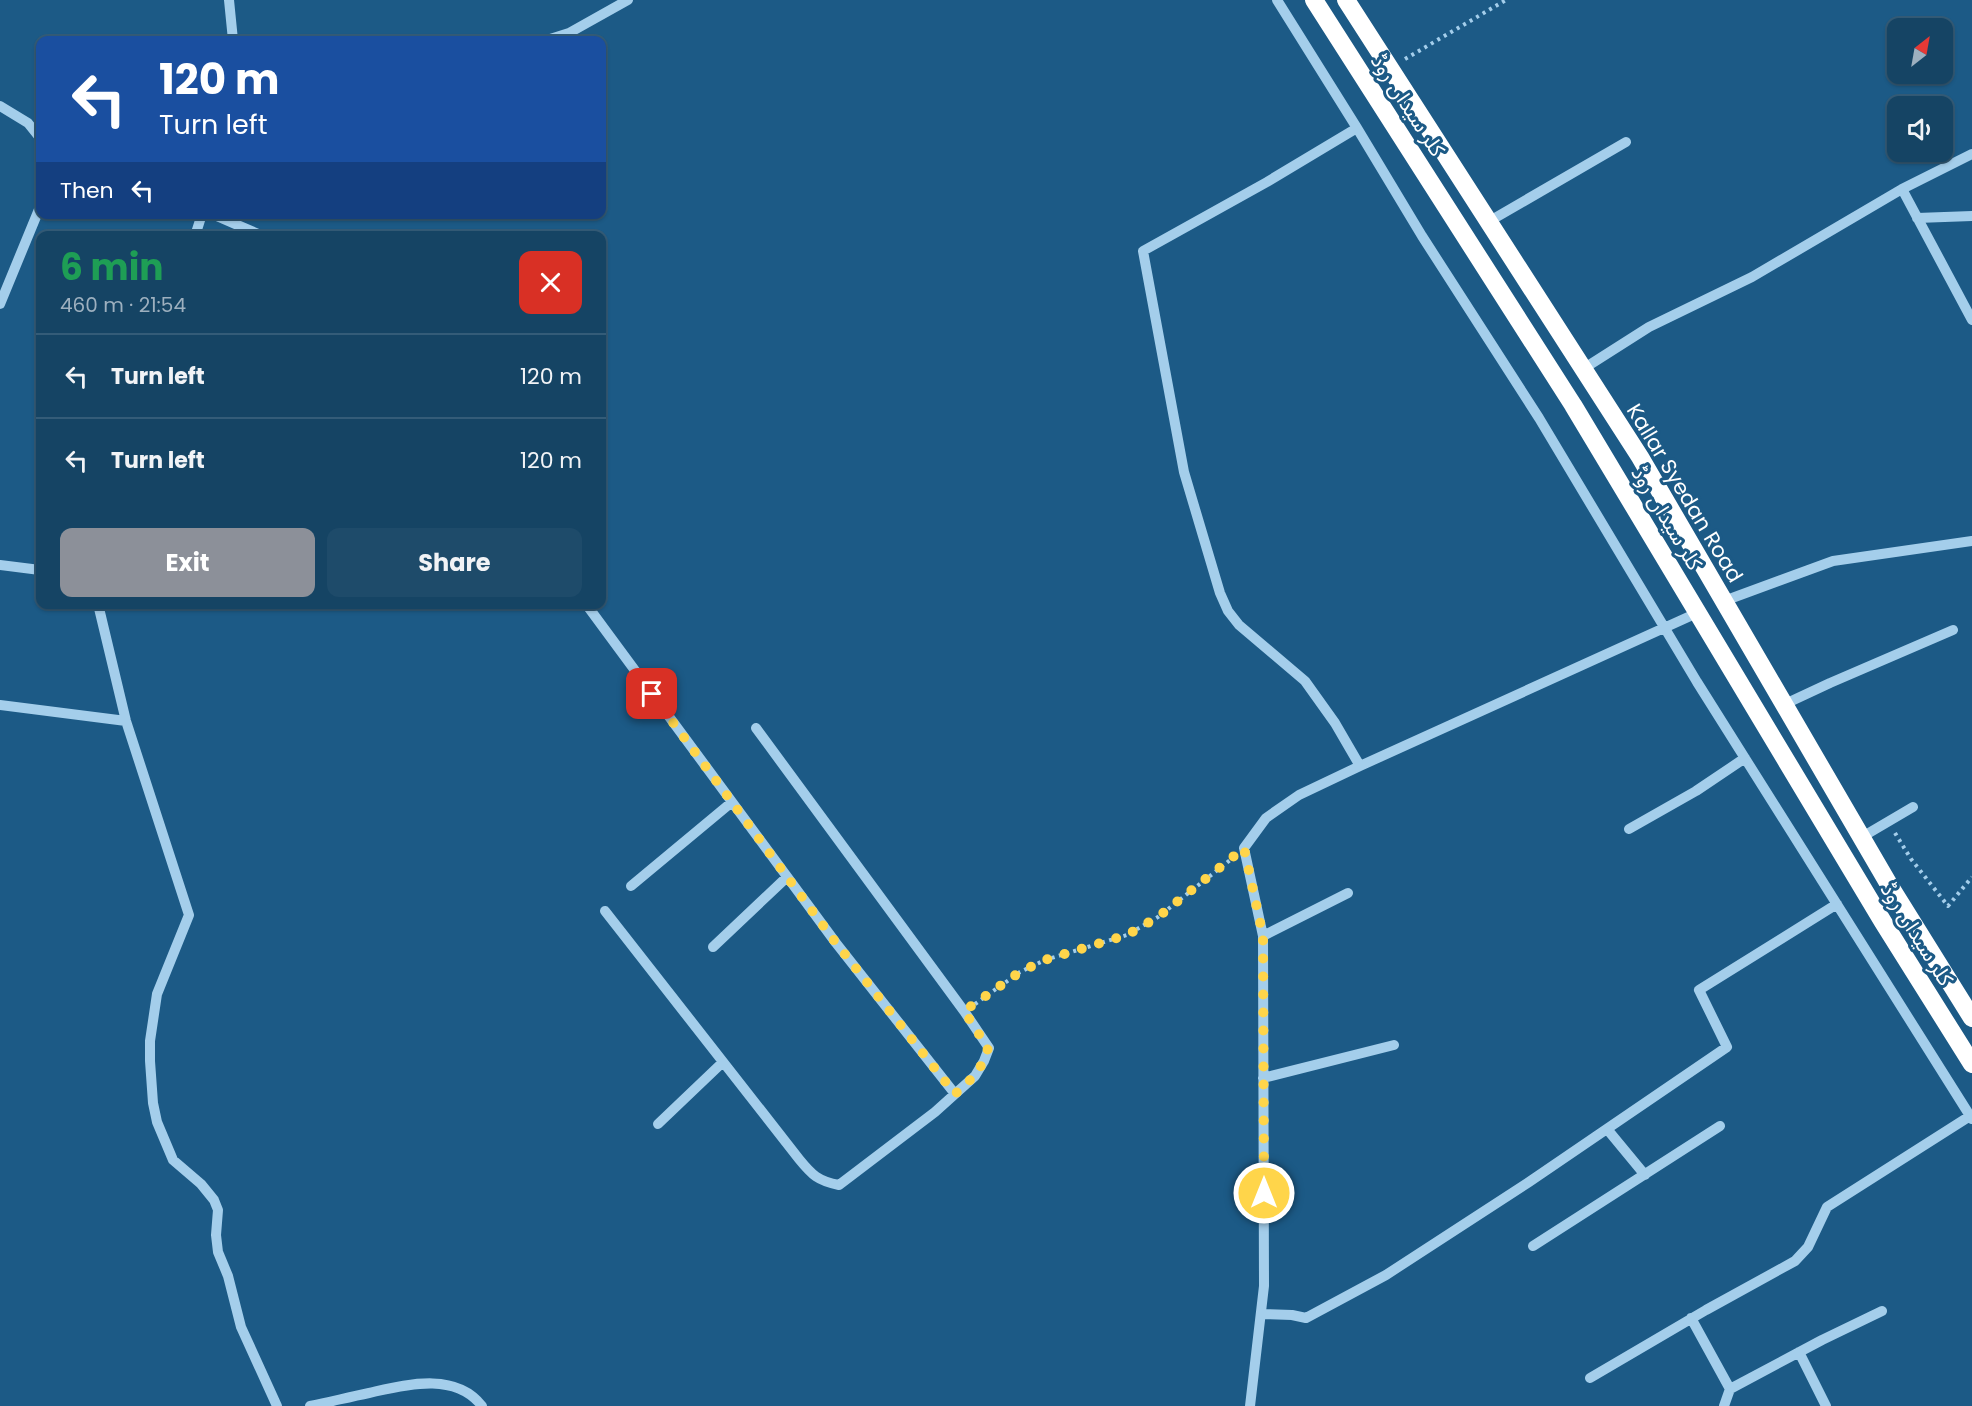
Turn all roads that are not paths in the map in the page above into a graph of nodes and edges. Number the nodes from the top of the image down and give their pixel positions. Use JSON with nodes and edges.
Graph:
{"nodes":[{"id":1,"x":229,"y":0,"type":"edge"},
{"id":2,"x":628,"y":0,"type":"edge"},
{"id":3,"x":1277,"y":0,"type":"edge"},
{"id":4,"x":1314,"y":0,"type":"edge"},
{"id":5,"x":1346,"y":0,"type":"edge"},
{"id":6,"x":233,"y":36,"type":"edge"},
{"id":7,"x":560,"y":36,"type":"edge"},
{"id":8,"x":0,"y":106,"type":"edge"},
{"id":9,"x":1357,"y":128,"type":"junction"},
{"id":10,"x":36,"y":133,"type":"edge"},
{"id":11,"x":1626,"y":142,"type":"dead end"},
{"id":12,"x":1972,"y":154,"type":"edge"},
{"id":13,"x":1902,"y":189,"type":"junction"},
{"id":14,"x":1972,"y":216,"type":"edge"},
{"id":15,"x":36,"y":217,"type":"edge"},
{"id":16,"x":1917,"y":218,"type":"junction"},
{"id":17,"x":224,"y":219,"type":"edge"},
{"id":18,"x":1488,"y":222,"type":"junction"},
{"id":19,"x":251,"y":231,"type":"edge"},
{"id":20,"x":0,"y":304,"type":"edge"},
{"id":21,"x":1972,"y":321,"type":"edge"},
{"id":22,"x":1583,"y":369,"type":"junction"},
{"id":23,"x":1972,"y":541,"type":"edge"},
{"id":24,"x":0,"y":565,"type":"edge"},
{"id":25,"x":36,"y":570,"type":"edge"},
{"id":26,"x":1724,"y":601,"type":"junction"},
{"id":27,"x":99,"y":609,"type":"edge"},
{"id":28,"x":590,"y":609,"type":"edge"},
{"id":29,"x":1697,"y":614,"type":"junction"},
{"id":30,"x":1664,"y":628,"type":"junction"},
{"id":31,"x":1953,"y":630,"type":"dead end"},
{"id":32,"x":1785,"y":704,"type":"junction"},
{"id":33,"x":0,"y":705,"type":"edge"},
{"id":34,"x":126,"y":721,"type":"junction"},
{"id":35,"x":756,"y":728,"type":"dead end"},
{"id":36,"x":1745,"y":758,"type":"junction"},
{"id":37,"x":1360,"y":766,"type":"junction"},
{"id":38,"x":732,"y":802,"type":"junction"},
{"id":39,"x":1914,"y":807,"type":"dead end"},
{"id":40,"x":1629,"y":829,"type":"dead end"},
{"id":41,"x":1862,"y":837,"type":"junction"},
{"id":42,"x":787,"y":877,"type":"junction"},
{"id":43,"x":631,"y":886,"type":"dead end"},
{"id":44,"x":1348,"y":893,"type":"dead end"},
{"id":45,"x":1837,"y":904,"type":"junction"},
{"id":46,"x":605,"y":911,"type":"dead end"},
{"id":47,"x":1263,"y":936,"type":"junction"},
{"id":48,"x":713,"y":947,"type":"dead end"},
{"id":49,"x":1972,"y":1018,"type":"edge"},
{"id":50,"x":1394,"y":1045,"type":"dead end"},
{"id":51,"x":723,"y":1062,"type":"junction"},
{"id":52,"x":1972,"y":1064,"type":"edge"},
{"id":53,"x":1263,"y":1078,"type":"junction"},
{"id":54,"x":955,"y":1094,"type":"junction"},
{"id":55,"x":1971,"y":1117,"type":"edge"},
{"id":56,"x":658,"y":1124,"type":"dead end"},
{"id":57,"x":1720,"y":1126,"type":"dead end"},
{"id":58,"x":1607,"y":1129,"type":"junction"},
{"id":59,"x":1645,"y":1174,"type":"junction"},
{"id":60,"x":1533,"y":1246,"type":"dead end"},
{"id":61,"x":1882,"y":1311,"type":"dead end"},
{"id":62,"x":1261,"y":1314,"type":"junction"},
{"id":63,"x":1691,"y":1318,"type":"junction"},
{"id":64,"x":1799,"y":1352,"type":"junction"},
{"id":65,"x":1590,"y":1378,"type":"dead end"},
{"id":66,"x":1730,"y":1389,"type":"junction"},
{"id":67,"x":277,"y":1406,"type":"edge"},
{"id":68,"x":310,"y":1406,"type":"edge"},
{"id":69,"x":482,"y":1406,"type":"edge"},
{"id":70,"x":1250,"y":1406,"type":"edge"},
{"id":71,"x":1724,"y":1406,"type":"edge"},
{"id":72,"x":1826,"y":1406,"type":"edge"}],
"edges":[{"from":1,"to":6,"type":"street"},
{"from":2,"to":7,"type":"street"},
{"from":3,"to":9,"type":"street"},
{"from":4,"to":29,"type":"highway","name":"کلر سیداں روڈ"},
{"from":5,"to":18,"type":"highway","name":"Kallar Syedan Road"},
{"from":8,"to":10,"type":"street"},
{"from":9,"to":30,"type":"street"},
{"from":9,"to":37,"type":"street"},
{"from":11,"to":18,"type":"street"},
{"from":12,"to":13,"type":"street"},
{"from":13,"to":16,"type":"street"},
{"from":13,"to":22,"type":"street"},
{"from":14,"to":16,"type":"street"},
{"from":15,"to":20,"type":"street"},
{"from":16,"to":21,"type":"street"},
{"from":17,"to":19,"type":"street"},
{"from":18,"to":22,"type":"highway","name":"Kallar Syedan Road"},
{"from":22,"to":26,"type":"highway","name":"Kallar Syedan Road"},
{"from":23,"to":26,"type":"street"},
{"from":24,"to":25,"type":"street"},
{"from":26,"to":32,"type":"highway","name":"Kallar Syedan Road"},
{"from":27,"to":34,"type":"street"},
{"from":28,"to":38,"type":"street"},
{"from":29,"to":30,"type":"street"},
{"from":29,"to":52,"type":"highway","name":"کلر سیداں روڈ"},
{"from":30,"to":36,"type":"street"},
{"from":30,"to":37,"type":"street"},
{"from":31,"to":32,"type":"street"},
{"from":32,"to":41,"type":"highway","name":"Kallar Syedan Road"},
{"from":33,"to":34,"type":"street"},
{"from":34,"to":67,"type":"street"},
{"from":35,"to":54,"type":"street"},
{"from":36,"to":40,"type":"street"},
{"from":36,"to":45,"type":"street"},
{"from":37,"to":47,"type":"street"},
{"from":38,"to":42,"type":"street"},
{"from":38,"to":43,"type":"street"},
{"from":39,"to":41,"type":"street"},
{"from":41,"to":49,"type":"highway","name":"Kallar Syedan Road"},
{"from":42,"to":48,"type":"street"},
{"from":42,"to":54,"type":"street"},
{"from":44,"to":47,"type":"street"},
{"from":45,"to":55,"type":"street"},
{"from":45,"to":58,"type":"street"},
{"from":46,"to":51,"type":"street"},
{"from":47,"to":53,"type":"street"},
{"from":50,"to":53,"type":"street"},
{"from":51,"to":54,"type":"street"},
{"from":51,"to":56,"type":"street"},
{"from":53,"to":62,"type":"street"},
{"from":55,"to":63,"type":"street"},
{"from":57,"to":59,"type":"street"},
{"from":58,"to":59,"type":"street"},
{"from":58,"to":62,"type":"street"},
{"from":59,"to":60,"type":"street"},
{"from":61,"to":64,"type":"street"},
{"from":62,"to":70,"type":"street"},
{"from":63,"to":65,"type":"street"},
{"from":63,"to":66,"type":"street"},
{"from":64,"to":66,"type":"street"},
{"from":64,"to":72,"type":"street"},
{"from":66,"to":71,"type":"street"},
{"from":68,"to":69,"type":"street"}]}
